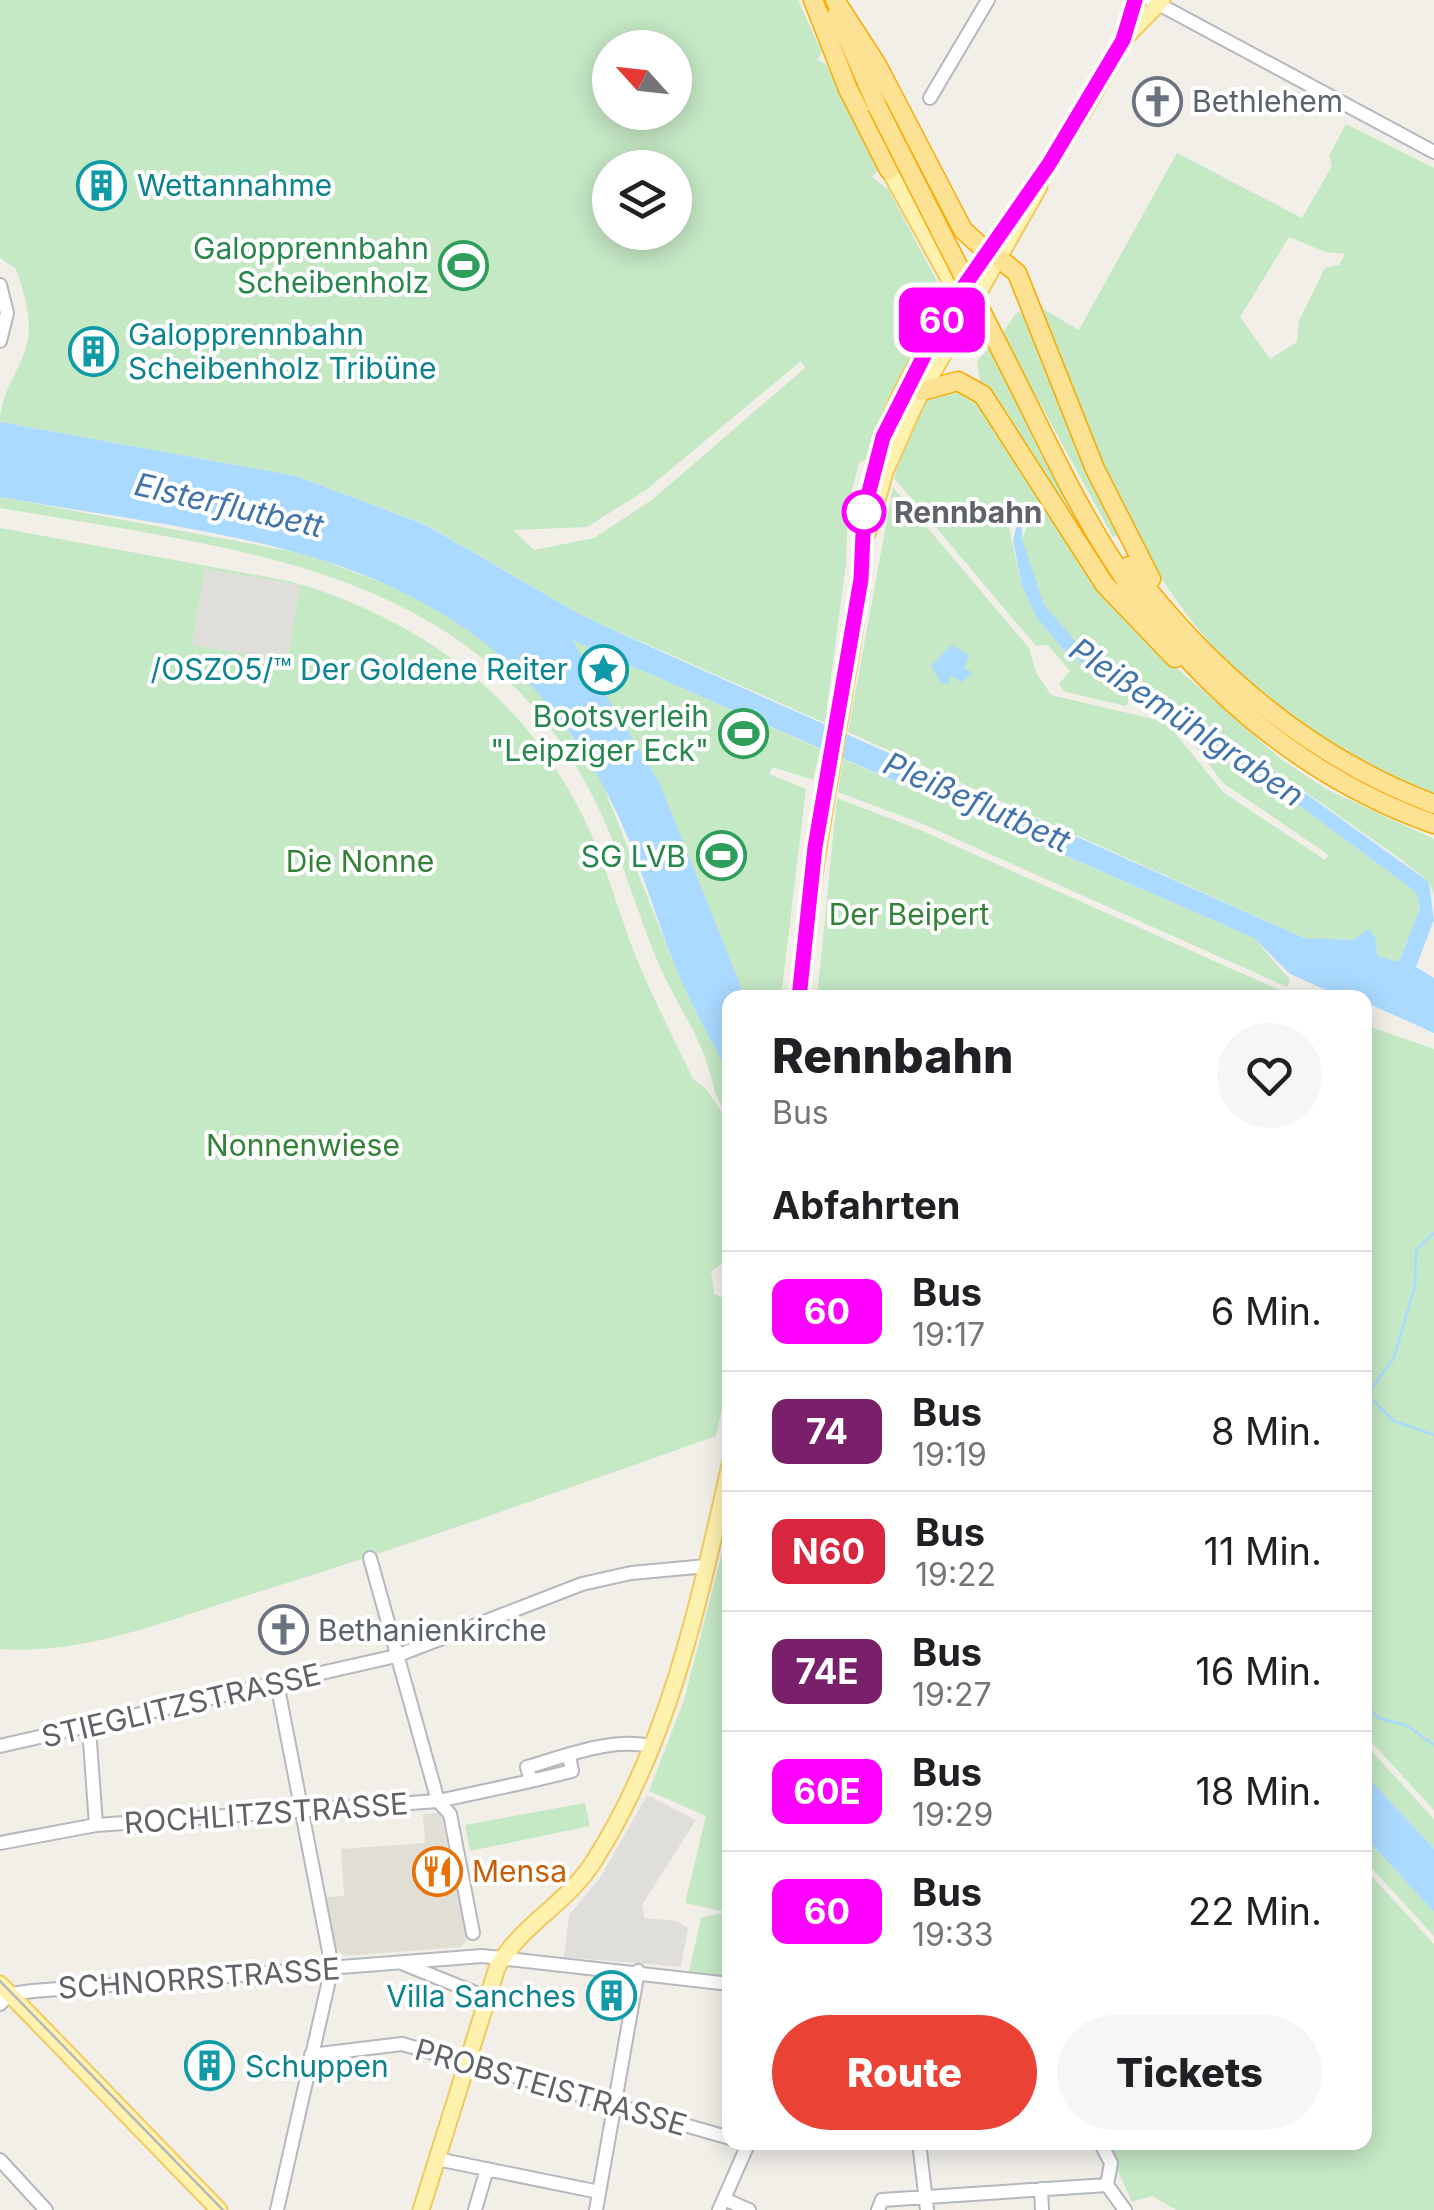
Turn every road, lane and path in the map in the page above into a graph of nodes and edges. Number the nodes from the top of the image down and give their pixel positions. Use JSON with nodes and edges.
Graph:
{"nodes":[{"id":1,"x":812,"y":0,"type":"edge"},
{"id":2,"x":823,"y":0,"type":"edge"},
{"id":3,"x":833,"y":0,"type":"edge"},
{"id":4,"x":988,"y":0,"type":"edge"},
{"id":5,"x":1136,"y":0,"type":"edge"},
{"id":6,"x":1157,"y":1,"type":"edge"},
{"id":7,"x":1123,"y":40,"type":"junction"},
{"id":8,"x":851,"y":50,"type":"junction"},
{"id":9,"x":930,"y":98,"type":"dead end"},
{"id":10,"x":1434,"y":150,"type":"edge"},
{"id":11,"x":889,"y":170,"type":"joint"},
{"id":12,"x":994,"y":256,"type":"junction"},
{"id":13,"x":0,"y":285,"type":"edge"},
{"id":14,"x":958,"y":295,"type":"junction"},
{"id":15,"x":2,"y":338,"type":"edge"},
{"id":16,"x":922,"y":391,"type":"junction"},
{"id":17,"x":1068,"y":480,"type":"junction"},
{"id":18,"x":864,"y":545,"type":"junction"},
{"id":19,"x":1175,"y":624,"type":"junction"},
{"id":20,"x":1224,"y":696,"type":"junction"},
{"id":21,"x":1434,"y":804,"type":"edge"},
{"id":22,"x":1434,"y":824,"type":"edge"},
{"id":23,"x":800,"y":990,"type":"edge"},
{"id":24,"x":722,"y":1499,"type":"edge"},
{"id":25,"x":370,"y":1558,"type":"dead end"},
{"id":26,"x":706,"y":1566,"type":"junction"},
{"id":27,"x":396,"y":1656,"type":"junction"},
{"id":28,"x":276,"y":1684,"type":"junction"},
{"id":29,"x":88,"y":1728,"type":"junction"},
{"id":30,"x":0,"y":1746,"type":"edge"},
{"id":31,"x":653,"y":1747,"type":"junction"},
{"id":32,"x":438,"y":1802,"type":"junction"},
{"id":33,"x":302,"y":1808,"type":"junction"},
{"id":34,"x":96,"y":1825,"type":"junction"},
{"id":35,"x":0,"y":1843,"type":"edge"},
{"id":36,"x":473,"y":1934,"type":"dead end"},
{"id":37,"x":502,"y":1957,"type":"junction"},
{"id":38,"x":401,"y":1963,"type":"junction"},
{"id":39,"x":332,"y":1967,"type":"junction"},
{"id":40,"x":638,"y":1971,"type":"junction"},
{"id":41,"x":722,"y":1983,"type":"edge"},
{"id":42,"x":3,"y":1994,"type":"edge"},
{"id":43,"x":488,"y":1998,"type":"junction"},
{"id":44,"x":311,"y":2056,"type":"junction"},
{"id":45,"x":469,"y":2065,"type":"junction"},
{"id":46,"x":615,"y":2104,"type":"junction"},
{"id":47,"x":722,"y":2136,"type":"edge"},
{"id":48,"x":743,"y":2150,"type":"edge"},
{"id":49,"x":920,"y":2150,"type":"edge"},
{"id":50,"x":1104,"y":2150,"type":"edge"},
{"id":51,"x":437,"y":2159,"type":"junction"},
{"id":52,"x":0,"y":2160,"type":"edge"},
{"id":53,"x":488,"y":2169,"type":"junction"},
{"id":54,"x":1108,"y":2185,"type":"junction"},
{"id":55,"x":1041,"y":2189,"type":"junction"},
{"id":56,"x":599,"y":2192,"type":"junction"},
{"id":57,"x":926,"y":2203,"type":"edge"},
{"id":58,"x":722,"y":2205,"type":"edge"},
{"id":59,"x":46,"y":2210,"type":"edge"},
{"id":60,"x":219,"y":2210,"type":"edge"},
{"id":61,"x":277,"y":2210,"type":"edge"},
{"id":62,"x":421,"y":2210,"type":"edge"},
{"id":63,"x":475,"y":2210,"type":"edge"},
{"id":64,"x":596,"y":2210,"type":"edge"},
{"id":65,"x":749,"y":2210,"type":"edge"},
{"id":66,"x":878,"y":2210,"type":"edge"},
{"id":67,"x":1042,"y":2210,"type":"edge"},
{"id":68,"x":1126,"y":2210,"type":"edge"}],
"edges":[{"from":1,"to":11,"type":"highway"},
{"from":2,"to":8,"type":"highway"},
{"from":3,"to":8,"type":"highway"},
{"from":3,"to":12,"type":"highway"},
{"from":4,"to":9,"type":"street"},
{"from":5,"to":7,"type":"main road"},
{"from":6,"to":7,"type":"main road"},
{"from":6,"to":10,"type":"street"},
{"from":7,"to":12,"type":"main road"},
{"from":8,"to":17,"type":"highway","bridge":true},
{"from":11,"to":14,"type":"main road"},
{"from":12,"to":14,"type":"main road"},
{"from":12,"to":16,"type":"main road"},
{"from":12,"to":19,"type":"highway"},
{"from":13,"to":15,"type":"street"},
{"from":14,"to":18,"type":"main road"},
{"from":16,"to":18,"type":"main road"},
{"from":16,"to":20,"type":"highway"},
{"from":17,"to":19,"type":"highway"},
{"from":17,"to":20,"type":"highway"},
{"from":18,"to":23,"type":"main road"},
{"from":19,"to":21,"type":"highway"},
{"from":20,"to":22,"type":"highway"},
{"from":24,"to":26,"type":"main road"},
{"from":25,"to":27,"type":"street"},
{"from":26,"to":27,"type":"street","name":"STIEGLITZSTRASSE"},
{"from":26,"to":31,"type":"main road"},
{"from":27,"to":28,"type":"street","name":"STIEGLITZSTRASSE"},
{"from":27,"to":32,"type":"street"},
{"from":28,"to":29,"type":"street","name":"STIEGLITZSTRASSE"},
{"from":28,"to":33,"type":"street"},
{"from":29,"to":30,"type":"street","name":"STIEGLITZSTRASSE"},
{"from":29,"to":34,"type":"street"},
{"from":31,"to":32,"type":"street","name":"ROCHLITZSTRASSE"},
{"from":31,"to":37,"type":"main road"},
{"from":32,"to":33,"type":"street","name":"ROCHLITZSTRASSE"},
{"from":32,"to":36,"type":"street"},
{"from":33,"to":34,"type":"street","name":"ROCHLITZSTRASSE"},
{"from":33,"to":39,"type":"street"},
{"from":34,"to":35,"type":"street","name":"ROCHLITZSTRASSE"},
{"from":37,"to":38,"type":"street","name":"SCHNORRSTRASSE"},
{"from":37,"to":40,"type":"street","name":"SCHNORRSTRASSE"},
{"from":37,"to":43,"type":"main road"},
{"from":38,"to":39,"type":"street","name":"SCHNORRSTRASSE"},
{"from":38,"to":43,"type":"street","name":"SCHNORRSTRASSE"},
{"from":39,"to":42,"type":"street","name":"SCHNORRSTRASSE"},
{"from":39,"to":44,"type":"street"},
{"from":40,"to":41,"type":"street","name":"SCHNORRSTRASSE"},
{"from":40,"to":46,"type":"street"},
{"from":42,"to":60,"type":"main road"},
{"from":43,"to":45,"type":"main road"},
{"from":44,"to":45,"type":"street","name":"PROBSTEISTRASSE"},
{"from":44,"to":61,"type":"street"},
{"from":45,"to":46,"type":"street","name":"PROBSTEISTRASSE"},
{"from":45,"to":51,"type":"main road"},
{"from":46,"to":47,"type":"street","name":"PROBSTEISTRASSE"},
{"from":46,"to":56,"type":"street"},
{"from":48,"to":58,"type":"street"},
{"from":49,"to":57,"type":"street"},
{"from":50,"to":54,"type":"street"},
{"from":51,"to":53,"type":"street"},
{"from":51,"to":62,"type":"main road"},
{"from":52,"to":59,"type":"street"},
{"from":53,"to":56,"type":"street"},
{"from":53,"to":63,"type":"street"},
{"from":54,"to":55,"type":"street"},
{"from":54,"to":68,"type":"street"},
{"from":55,"to":57,"type":"street"},
{"from":55,"to":67,"type":"street"},
{"from":56,"to":64,"type":"street"},
{"from":57,"to":66,"type":"street"},
{"from":58,"to":65,"type":"street"}]}
